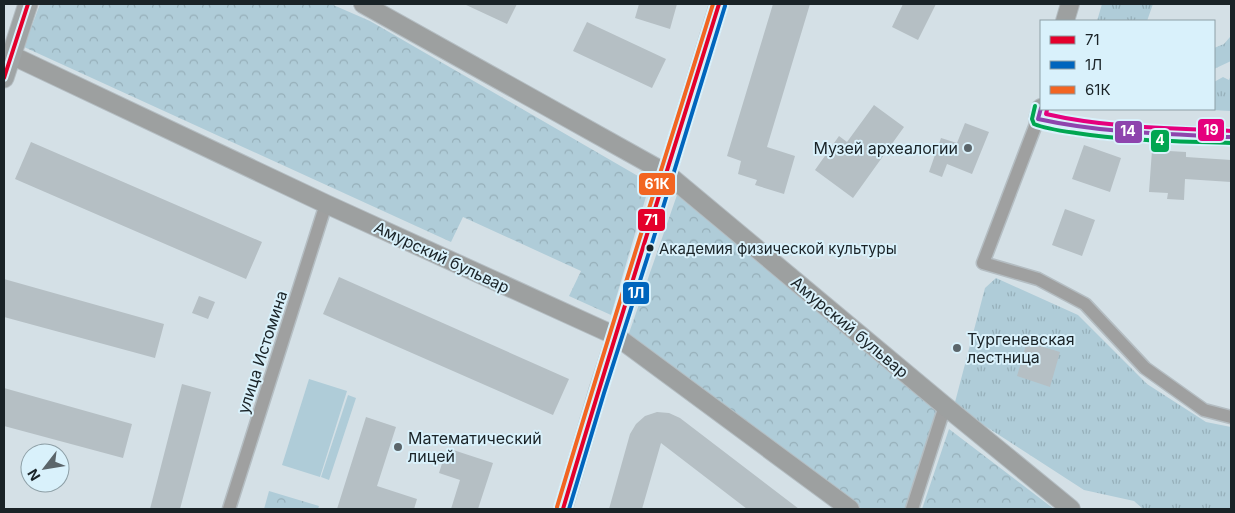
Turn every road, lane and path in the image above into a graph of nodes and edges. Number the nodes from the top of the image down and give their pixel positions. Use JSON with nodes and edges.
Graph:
{"nodes":[{"id":1,"x":28,"y":4,"type":"edge"},
{"id":2,"x":363,"y":4,"type":"edge"},
{"id":3,"x":719,"y":4,"type":"edge"},
{"id":4,"x":1070,"y":4,"type":"edge"},
{"id":5,"x":1065,"y":20,"type":"edge"},
{"id":6,"x":7,"y":54,"type":"edge"},
{"id":7,"x":4,"y":78,"type":"edge"},
{"id":8,"x":1040,"y":114,"type":"edge"},
{"id":9,"x":1231,"y":137,"type":"edge"},
{"id":10,"x":666,"y":173,"type":"junction"},
{"id":11,"x":326,"y":204,"type":"junction"},
{"id":12,"x":616,"y":336,"type":"junction"},
{"id":13,"x":945,"y":406,"type":"junction"},
{"id":14,"x":1231,"y":417,"type":"edge"},
{"id":15,"x":228,"y":509,"type":"edge"},
{"id":16,"x":563,"y":509,"type":"edge"},
{"id":17,"x":850,"y":509,"type":"edge"},
{"id":18,"x":912,"y":509,"type":"edge"},
{"id":19,"x":1071,"y":509,"type":"edge"}],
"edges":[{"from":1,"to":6,"type":"main road"},
{"from":2,"to":10,"type":"street","name":"Амурский бульвар"},
{"from":3,"to":10,"type":"street"},
{"from":4,"to":5,"type":"street"},
{"from":6,"to":7,"type":"main road"},
{"from":6,"to":11,"type":"street","name":"Амурский бульвар"},
{"from":8,"to":9,"type":"street"},
{"from":8,"to":14,"type":"street"},
{"from":10,"to":12,"type":"street"},
{"from":10,"to":13,"type":"street","name":"Амурский бульвар"},
{"from":11,"to":12,"type":"street","name":"Амурский бульвар"},
{"from":11,"to":15,"type":"street","name":"улица Истомина"},
{"from":12,"to":16,"type":"street"},
{"from":12,"to":17,"type":"street","name":"Амурский бульвар"},
{"from":13,"to":18,"type":"street"},
{"from":13,"to":19,"type":"street","name":"Амурский бульвар"}]}
